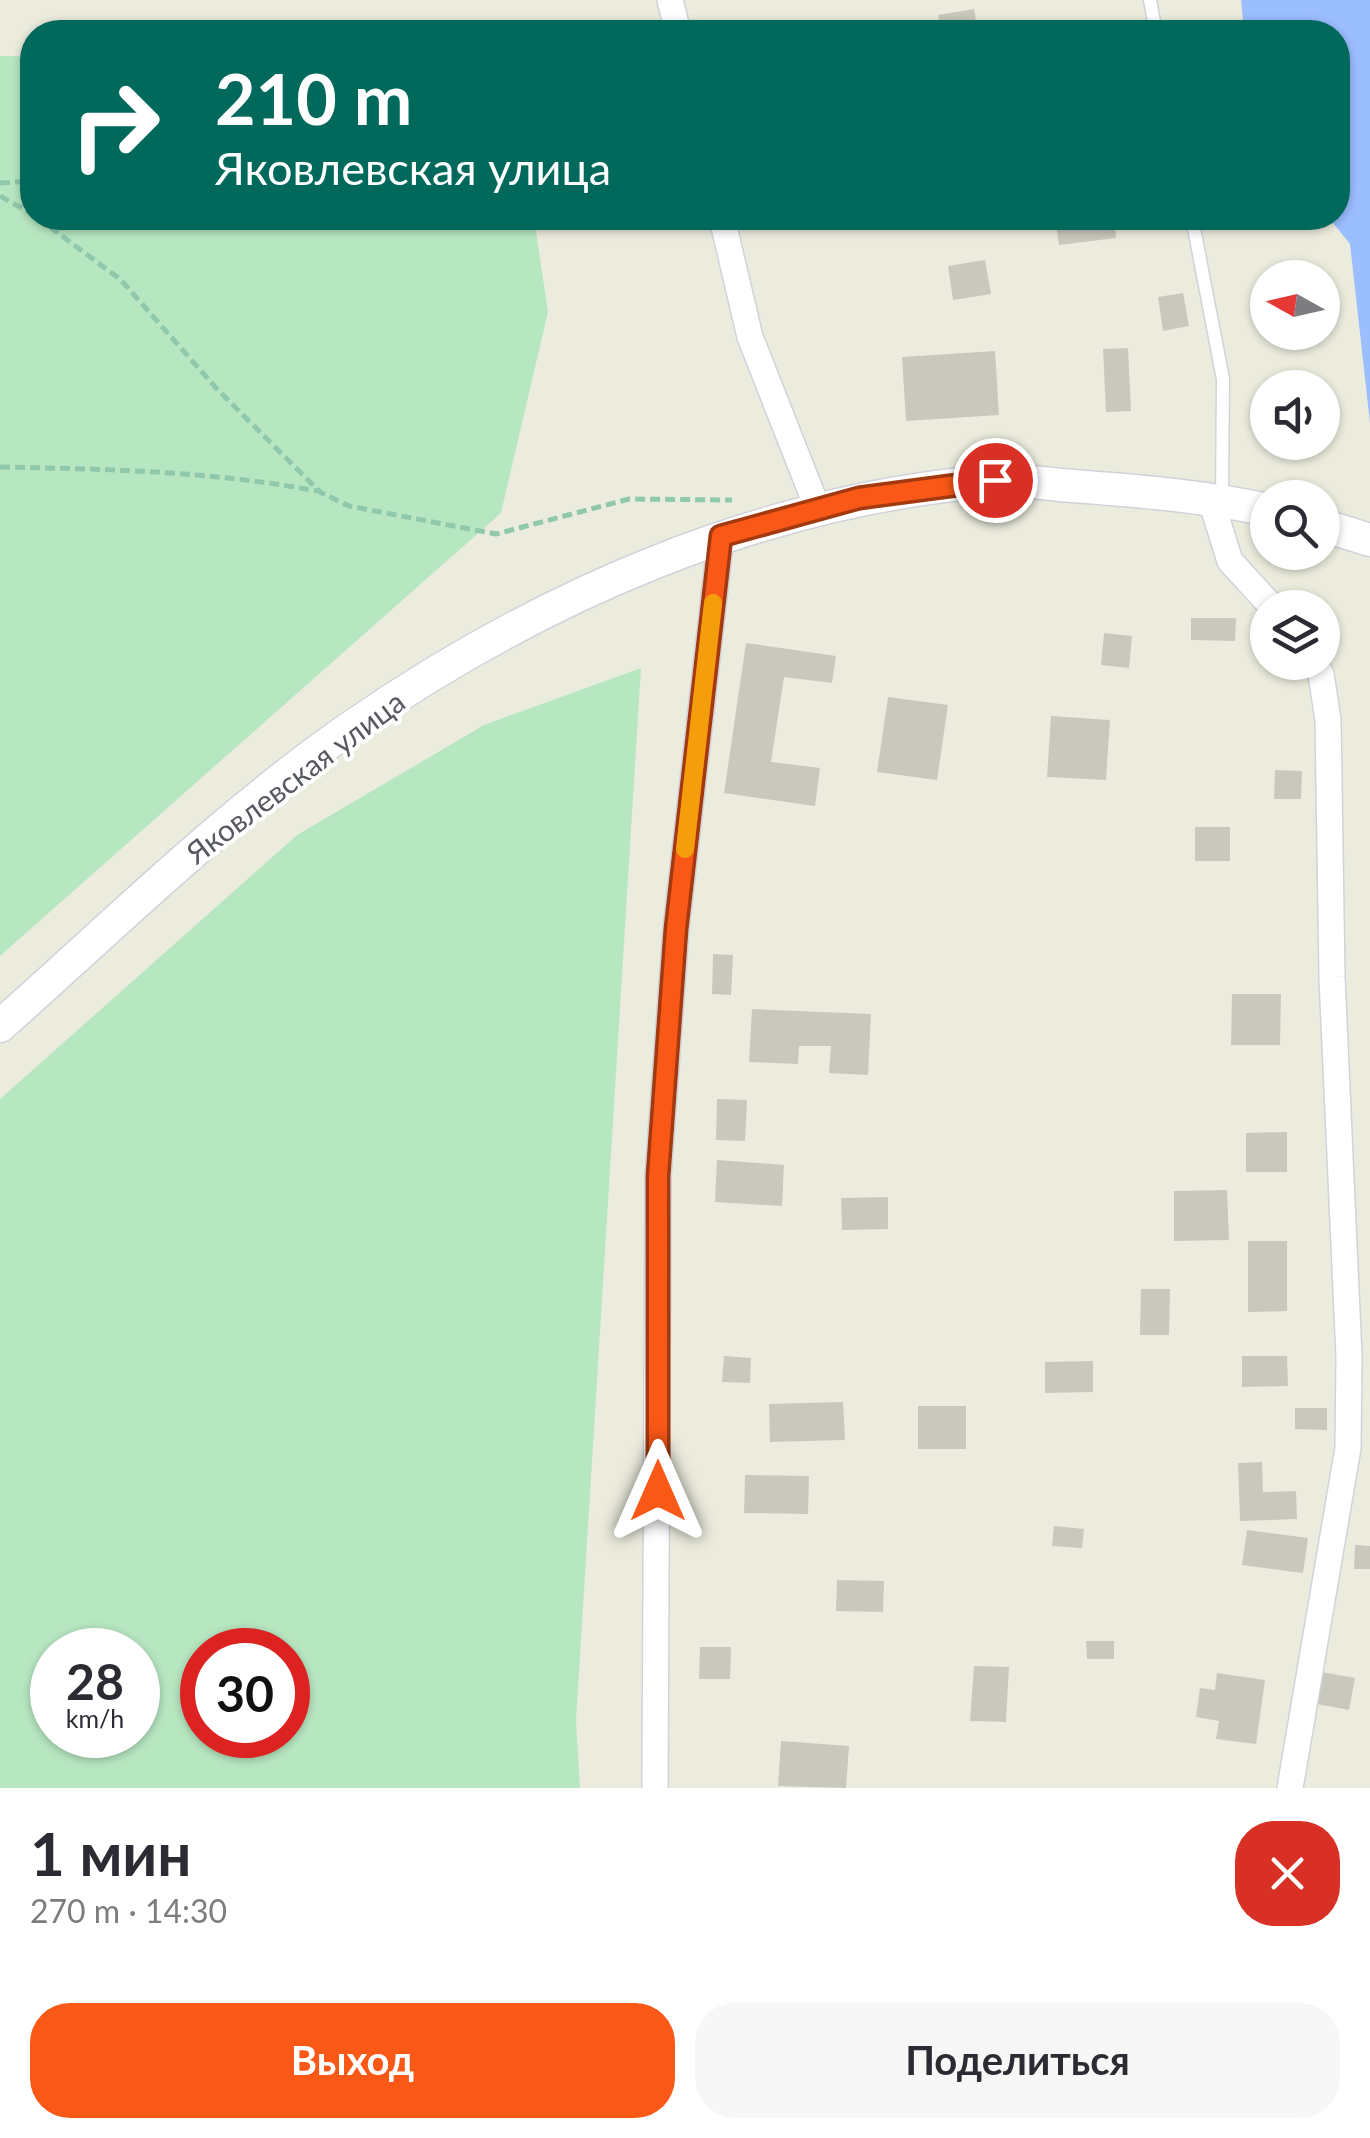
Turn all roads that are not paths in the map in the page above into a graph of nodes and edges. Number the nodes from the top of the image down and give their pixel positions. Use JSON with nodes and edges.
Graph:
{"nodes":[{"id":1,"x":725,"y":230,"type":"edge"},
{"id":2,"x":1194,"y":230,"type":"edge"},
{"id":3,"x":1216,"y":498,"type":"junction"},
{"id":4,"x":1250,"y":506,"type":"edge"},
{"id":5,"x":817,"y":508,"type":"junction"},
{"id":6,"x":1340,"y":531,"type":"edge"},
{"id":7,"x":721,"y":536,"type":"junction"},
{"id":8,"x":1370,"y":540,"type":"edge"},
{"id":9,"x":1257,"y":590,"type":"edge"},
{"id":10,"x":1322,"y":680,"type":"edge"},
{"id":11,"x":0,"y":1026,"type":"edge"},
{"id":12,"x":655,"y":1788,"type":"edge"},
{"id":13,"x":1290,"y":1788,"type":"edge"}],
"edges":[{"from":1,"to":5,"type":"street"},
{"from":2,"to":3,"type":"lane"},
{"from":3,"to":4,"type":"street","name":"Яковлевская улица"},
{"from":3,"to":5,"type":"street","name":"Яковлевская улица"},
{"from":3,"to":9,"type":"street"},
{"from":5,"to":7,"type":"street","name":"Яковлевская улица"},
{"from":6,"to":8,"type":"street"},
{"from":7,"to":11,"type":"street","name":"Яковлевская улица"},
{"from":7,"to":12,"type":"street"},
{"from":10,"to":13,"type":"street"}]}
